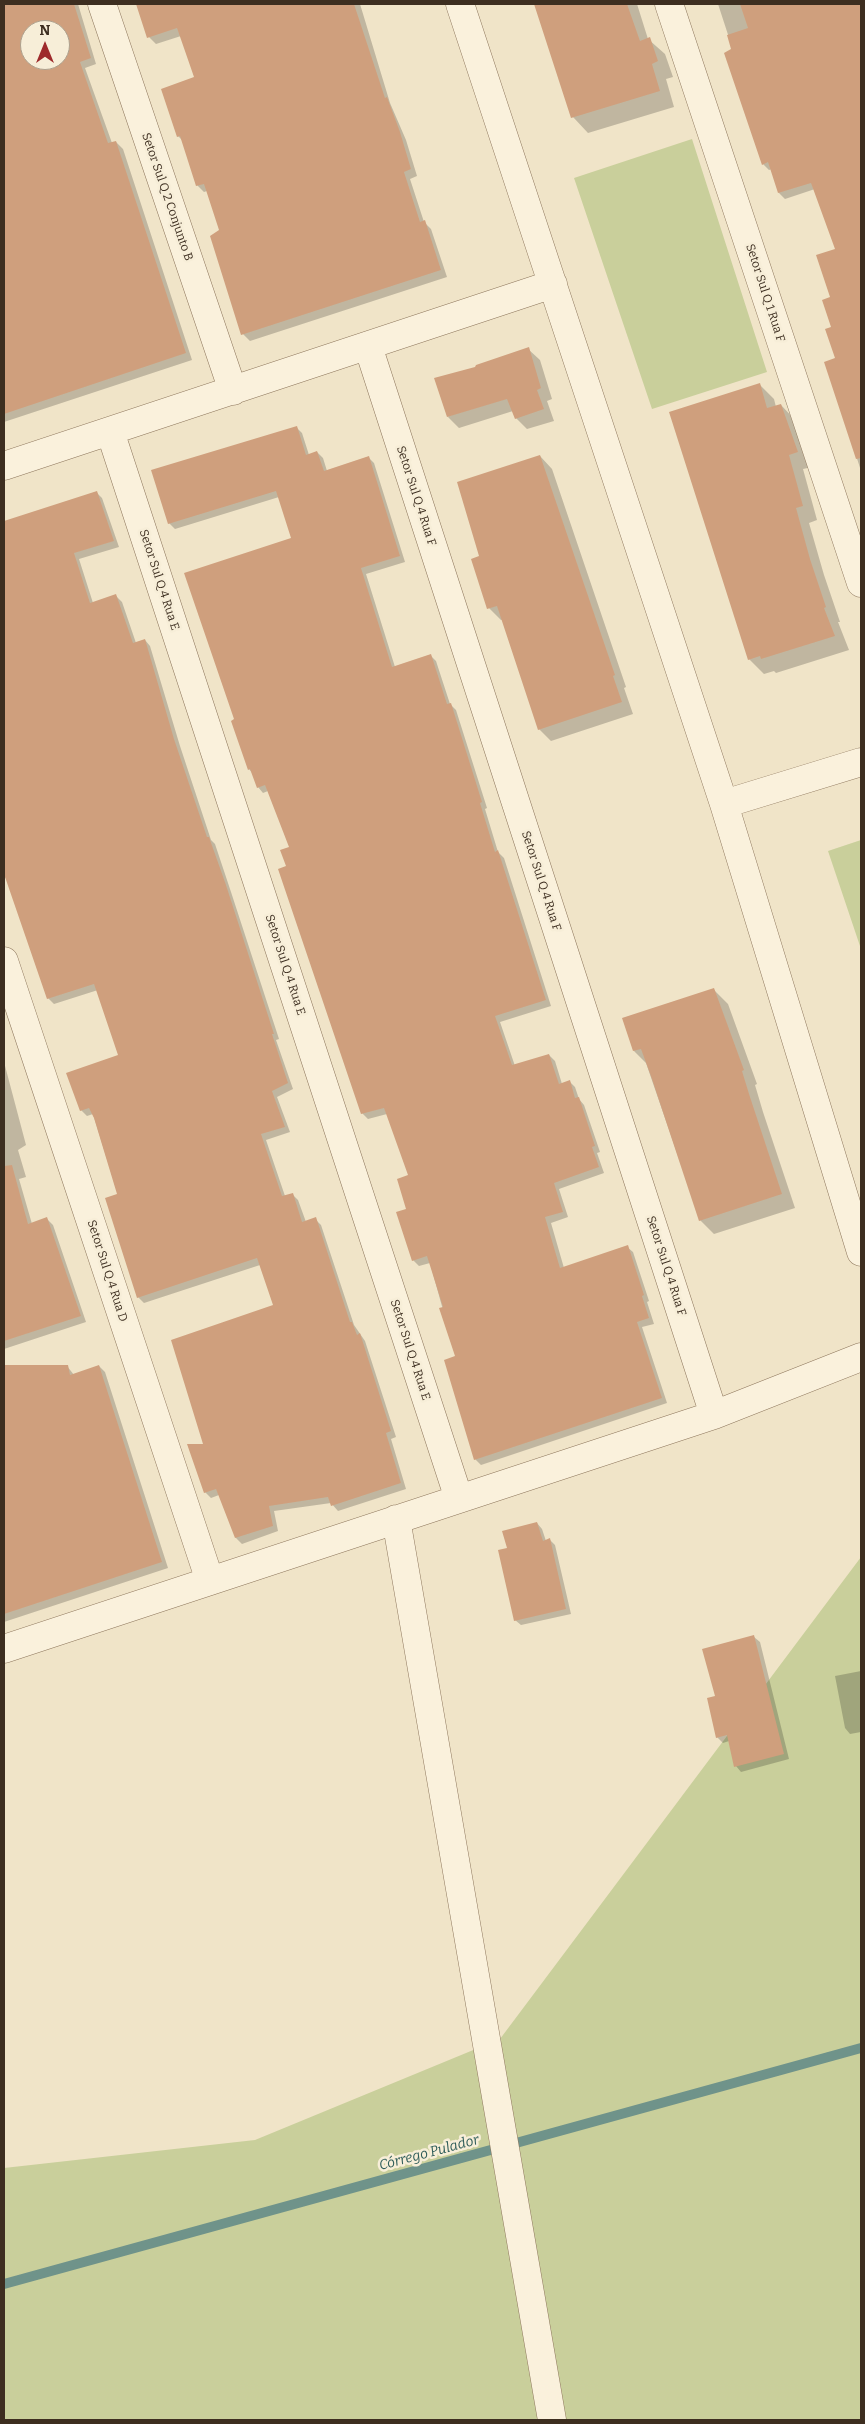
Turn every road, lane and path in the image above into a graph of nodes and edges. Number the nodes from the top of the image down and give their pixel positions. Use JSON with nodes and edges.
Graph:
{"nodes":[{"id":1,"x":102,"y":4,"type":"edge"},
{"id":2,"x":460,"y":4,"type":"edge"},
{"id":3,"x":669,"y":4,"type":"edge"},
{"id":4,"x":553,"y":284,"type":"junction"},
{"id":5,"x":368,"y":346,"type":"junction"},
{"id":6,"x":233,"y":391,"type":"junction"},
{"id":7,"x":110,"y":431,"type":"junction"},
{"id":8,"x":4,"y":466,"type":"edge"},
{"id":9,"x":861,"y":583,"type":"edge"},
{"id":10,"x":861,"y":762,"type":"edge"},
{"id":11,"x":724,"y":804,"type":"junction"},
{"id":12,"x":4,"y":961,"type":"edge"},
{"id":13,"x":861,"y":1252,"type":"edge"},
{"id":14,"x":861,"y":1357,"type":"edge"},
{"id":15,"x":714,"y":1416,"type":"junction"},
{"id":16,"x":459,"y":1499,"type":"junction"},
{"id":17,"x":396,"y":1520,"type":"junction"},
{"id":18,"x":210,"y":1581,"type":"junction"},
{"id":19,"x":4,"y":1649,"type":"edge"},
{"id":20,"x":552,"y":2420,"type":"edge"}],
"edges":[{"from":1,"to":6,"type":"street","name":"Setor Sul Q 2 Conjunto B"},
{"from":2,"to":4,"type":"street"},
{"from":3,"to":9,"type":"street","name":"Setor Sul Q 1 Rua F"},
{"from":4,"to":5,"type":"street"},
{"from":4,"to":11,"type":"street"},
{"from":5,"to":6,"type":"street"},
{"from":5,"to":15,"type":"street","name":"Setor Sul Q 4 Rua F"},
{"from":6,"to":7,"type":"street"},
{"from":7,"to":8,"type":"street"},
{"from":7,"to":16,"type":"street","name":"Setor Sul Q 4 Rua E"},
{"from":10,"to":11,"type":"street"},
{"from":11,"to":13,"type":"street"},
{"from":12,"to":18,"type":"street","name":"Setor Sul Q 4 Rua D"},
{"from":14,"to":15,"type":"street"},
{"from":15,"to":16,"type":"street"},
{"from":16,"to":17,"type":"street"},
{"from":17,"to":18,"type":"street"},
{"from":17,"to":20,"type":"street"},
{"from":18,"to":19,"type":"street"}]}
